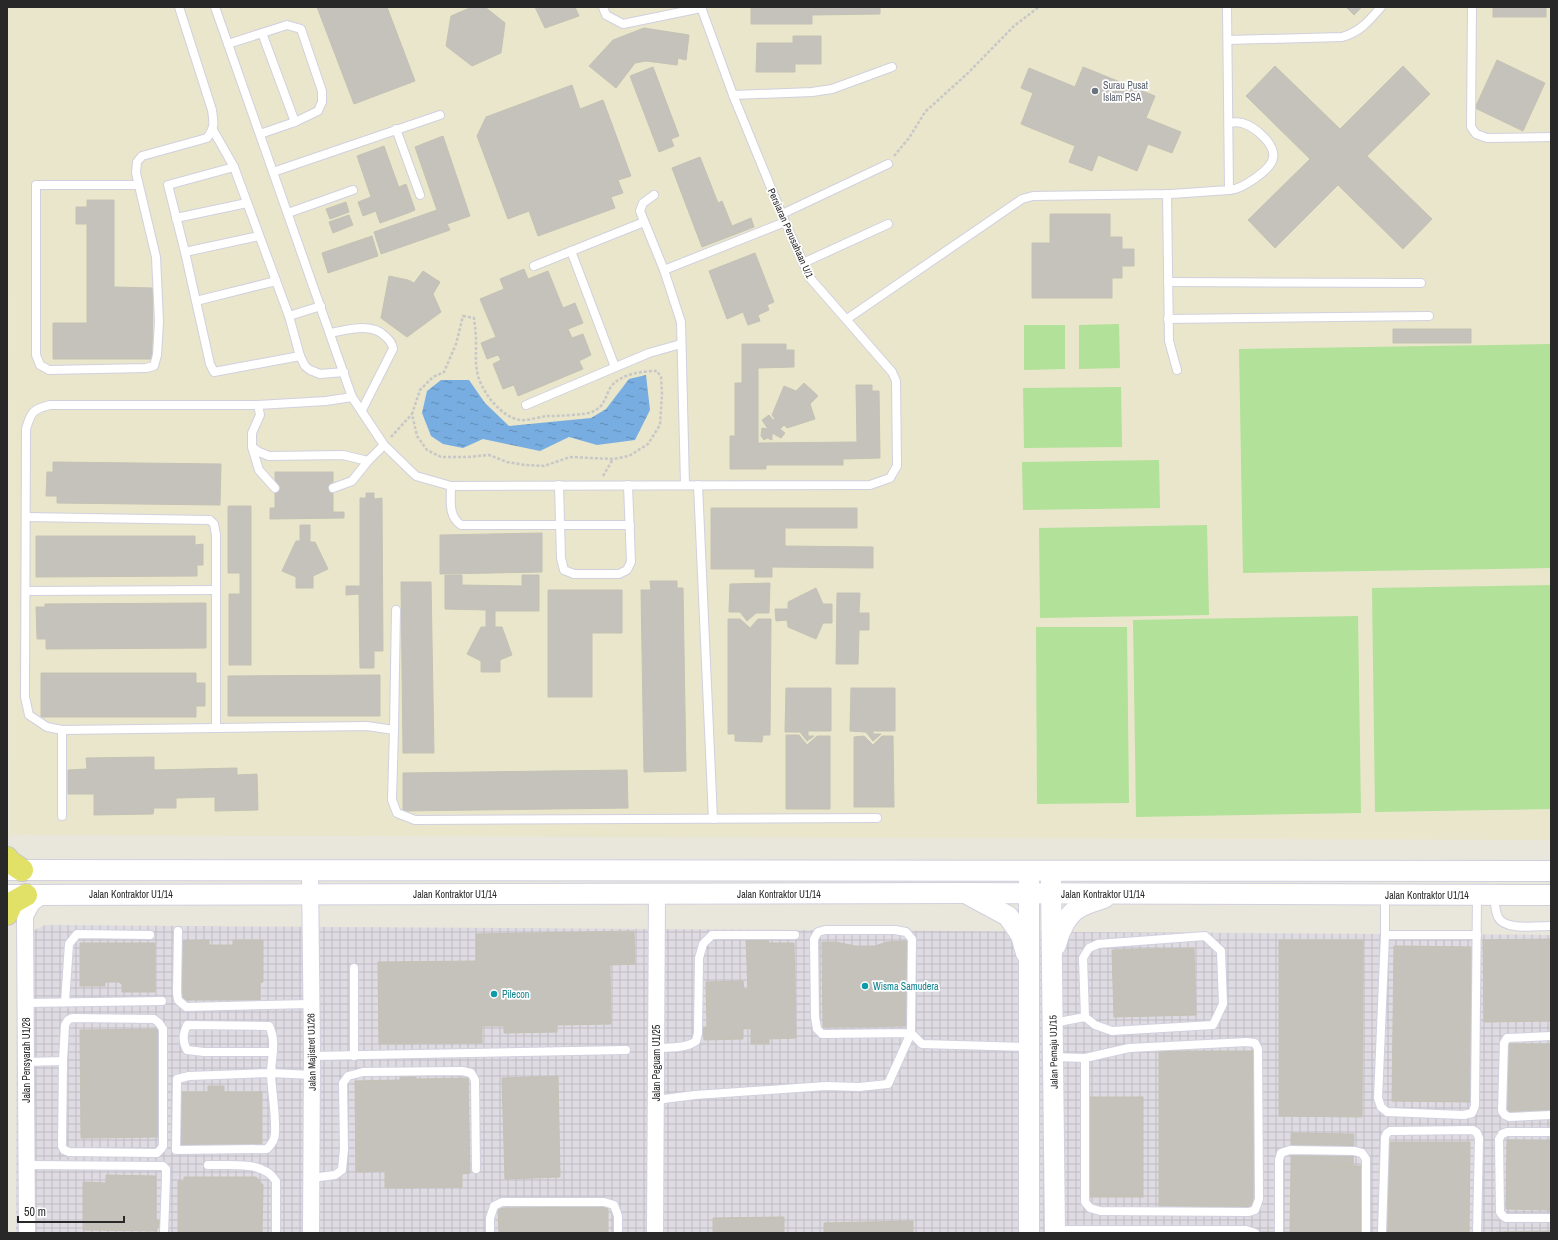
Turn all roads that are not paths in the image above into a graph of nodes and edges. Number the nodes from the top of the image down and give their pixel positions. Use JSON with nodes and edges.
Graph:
{"nodes":[{"id":1,"x":179,"y":7,"type":"edge"},
{"id":2,"x":215,"y":7,"type":"edge"},
{"id":3,"x":603,"y":7,"type":"edge"},
{"id":4,"x":1227,"y":7,"type":"edge"},
{"id":5,"x":1381,"y":7,"type":"edge"},
{"id":6,"x":1472,"y":7,"type":"edge"},
{"id":7,"x":701,"y":8,"type":"edge"},
{"id":8,"x":262,"y":33,"type":"junction"},
{"id":9,"x":1228,"y":40,"type":"junction"},
{"id":10,"x":228,"y":44,"type":"junction"},
{"id":11,"x":892,"y":67,"type":"dead end"},
{"id":12,"x":733,"y":96,"type":"junction"},
{"id":13,"x":440,"y":115,"type":"dead end"},
{"id":14,"x":295,"y":122,"type":"junction"},
{"id":15,"x":1229,"y":123,"type":"junction"},
{"id":16,"x":396,"y":129,"type":"junction"},
{"id":17,"x":213,"y":130,"type":"junction"},
{"id":18,"x":260,"y":134,"type":"junction"},
{"id":19,"x":1551,"y":137,"type":"edge"},
{"id":20,"x":888,"y":164,"type":"road end"},
{"id":21,"x":234,"y":167,"type":"junction"},
{"id":22,"x":273,"y":172,"type":"junction"},
{"id":23,"x":138,"y":185,"type":"junction"},
{"id":24,"x":353,"y":190,"type":"dead end"},
{"id":25,"x":1229,"y":190,"type":"junction"},
{"id":26,"x":1167,"y":194,"type":"junction"},
{"id":27,"x":420,"y":195,"type":"dead end"},
{"id":28,"x":654,"y":195,"type":"dead end"},
{"id":29,"x":247,"y":203,"type":"junction"},
{"id":30,"x":288,"y":214,"type":"junction"},
{"id":31,"x":782,"y":214,"type":"junction"},
{"id":32,"x":176,"y":218,"type":"junction"},
{"id":33,"x":644,"y":222,"type":"junction"},
{"id":34,"x":785,"y":222,"type":"junction"},
{"id":35,"x":888,"y":224,"type":"dead end"},
{"id":36,"x":259,"y":236,"type":"junction"},
{"id":37,"x":571,"y":251,"type":"junction"},
{"id":38,"x":185,"y":252,"type":"junction"},
{"id":39,"x":803,"y":263,"type":"junction"},
{"id":40,"x":534,"y":266,"type":"dead end"},
{"id":41,"x":664,"y":270,"type":"junction"},
{"id":42,"x":276,"y":281,"type":"junction"},
{"id":43,"x":1168,"y":282,"type":"junction"},
{"id":44,"x":1421,"y":283,"type":"dead end"},
{"id":45,"x":196,"y":301,"type":"junction"},
{"id":46,"x":321,"y":306,"type":"junction"},
{"id":47,"x":289,"y":316,"type":"junction"},
{"id":48,"x":1429,"y":316,"type":"dead end"},
{"id":49,"x":846,"y":319,"type":"junction"},
{"id":50,"x":1168,"y":319,"type":"junction"},
{"id":51,"x":330,"y":333,"type":"junction"},
{"id":52,"x":681,"y":344,"type":"junction"},
{"id":53,"x":300,"y":356,"type":"junction"},
{"id":54,"x":615,"y":367,"type":"junction"},
{"id":55,"x":1177,"y":370,"type":"dead end"},
{"id":56,"x":344,"y":372,"type":"junction"},
{"id":57,"x":352,"y":397,"type":"junction"},
{"id":58,"x":258,"y":405,"type":"junction"},
{"id":59,"x":526,"y":405,"type":"dead end"},
{"id":60,"x":362,"y":410,"type":"junction"},
{"id":61,"x":384,"y":445,"type":"junction"},
{"id":62,"x":252,"y":447,"type":"junction"},
{"id":63,"x":368,"y":461,"type":"junction"},
{"id":64,"x":685,"y":485,"type":"junction"},
{"id":65,"x":698,"y":485,"type":"junction"},
{"id":66,"x":451,"y":486,"type":"junction"},
{"id":67,"x":559,"y":486,"type":"junction"},
{"id":68,"x":628,"y":486,"type":"junction"},
{"id":69,"x":275,"y":488,"type":"dead end"},
{"id":70,"x":333,"y":488,"type":"dead end"},
{"id":71,"x":26,"y":517,"type":"junction"},
{"id":72,"x":560,"y":524,"type":"junction"},
{"id":73,"x":630,"y":525,"type":"junction"},
{"id":74,"x":216,"y":590,"type":"junction"},
{"id":75,"x":26,"y":591,"type":"junction"},
{"id":76,"x":396,"y":610,"type":"dead end"},
{"id":77,"x":216,"y":728,"type":"junction"},
{"id":78,"x":62,"y":730,"type":"junction"},
{"id":79,"x":394,"y":730,"type":"junction"},
{"id":80,"x":62,"y":816,"type":"dead end"},
{"id":81,"x":877,"y":818,"type":"dead end"},
{"id":82,"x":713,"y":819,"type":"junction"},
{"id":83,"x":12,"y":866,"type":"edge"},
{"id":84,"x":310,"y":871,"type":"junction"},
{"id":85,"x":1029,"y":871,"type":"junction"},
{"id":86,"x":1051,"y":871,"type":"junction"},
{"id":87,"x":1551,"y":871,"type":"edge"},
{"id":88,"x":966,"y":893,"type":"junction"},
{"id":89,"x":25,"y":894,"type":"edge"},
{"id":90,"x":310,"y":894,"type":"junction"},
{"id":91,"x":656,"y":894,"type":"junction"},
{"id":92,"x":1030,"y":894,"type":"junction"},
{"id":93,"x":1051,"y":894,"type":"junction"},
{"id":94,"x":1117,"y":894,"type":"junction"},
{"id":95,"x":1385,"y":895,"type":"junction"},
{"id":96,"x":1486,"y":895,"type":"junction"},
{"id":97,"x":1551,"y":895,"type":"edge"},
{"id":98,"x":7,"y":914,"type":"edge"},
{"id":99,"x":1551,"y":926,"type":"edge"},
{"id":100,"x":178,"y":931,"type":"dead end"},
{"id":101,"x":794,"y":935,"type":"dead end"},
{"id":102,"x":1385,"y":935,"type":"junction"},
{"id":103,"x":150,"y":936,"type":"dead end"},
{"id":104,"x":1477,"y":936,"type":"junction"},
{"id":105,"x":354,"y":968,"type":"dead end"},
{"id":106,"x":1052,"y":968,"type":"junction"},
{"id":107,"x":1030,"y":969,"type":"junction"},
{"id":108,"x":162,"y":1001,"type":"dead end"},
{"id":109,"x":65,"y":1002,"type":"junction"},
{"id":110,"x":26,"y":1003,"type":"junction"},
{"id":111,"x":310,"y":1004,"type":"junction"},
{"id":112,"x":1086,"y":1018,"type":"junction"},
{"id":113,"x":1052,"y":1023,"type":"junction"},
{"id":114,"x":911,"y":1034,"type":"junction"},
{"id":115,"x":1551,"y":1036,"type":"edge"},
{"id":116,"x":1030,"y":1047,"type":"junction"},
{"id":117,"x":656,"y":1048,"type":"junction"},
{"id":118,"x":626,"y":1050,"type":"dead end"},
{"id":119,"x":273,"y":1052,"type":"junction"},
{"id":120,"x":312,"y":1056,"type":"junction"},
{"id":121,"x":354,"y":1056,"type":"junction"},
{"id":122,"x":1053,"y":1056,"type":"junction"},
{"id":123,"x":1085,"y":1058,"type":"junction"},
{"id":124,"x":26,"y":1062,"type":"junction"},
{"id":125,"x":63,"y":1062,"type":"junction"},
{"id":126,"x":271,"y":1073,"type":"junction"},
{"id":127,"x":312,"y":1075,"type":"junction"},
{"id":128,"x":656,"y":1100,"type":"junction"},
{"id":129,"x":1551,"y":1115,"type":"edge"},
{"id":130,"x":1551,"y":1132,"type":"edge"},
{"id":131,"x":26,"y":1165,"type":"junction"},
{"id":132,"x":208,"y":1165,"type":"dead end"},
{"id":133,"x":476,"y":1169,"type":"dead end"},
{"id":134,"x":310,"y":1178,"type":"junction"},
{"id":135,"x":1551,"y":1218,"type":"edge"},
{"id":136,"x":1055,"y":1232,"type":"edge"},
{"id":137,"x":1084,"y":1232,"type":"edge"},
{"id":138,"x":27,"y":1233,"type":"edge"},
{"id":139,"x":164,"y":1233,"type":"edge"},
{"id":140,"x":276,"y":1233,"type":"edge"},
{"id":141,"x":310,"y":1233,"type":"edge"},
{"id":142,"x":490,"y":1233,"type":"edge"},
{"id":143,"x":618,"y":1233,"type":"edge"},
{"id":144,"x":655,"y":1233,"type":"edge"},
{"id":145,"x":1029,"y":1233,"type":"edge"},
{"id":146,"x":1255,"y":1233,"type":"edge"},
{"id":147,"x":1278,"y":1233,"type":"edge"},
{"id":148,"x":1366,"y":1233,"type":"edge"},
{"id":149,"x":1382,"y":1233,"type":"edge"},
{"id":150,"x":1478,"y":1233,"type":"edge"}],
"edges":[{"from":1,"to":17,"type":"lane"},
{"from":2,"to":10,"type":"lane"},
{"from":3,"to":7,"type":"lane"},
{"from":4,"to":9,"type":"lane"},
{"from":5,"to":9,"type":"lane"},
{"from":6,"to":19,"type":"lane"},
{"from":7,"to":12,"type":"lane","name":"Persiaran Perusahaan U/1"},
{"from":8,"to":10,"type":"lane"},
{"from":8,"to":14,"type":"lane"},
{"from":8,"to":14,"type":"lane"},
{"from":9,"to":15,"type":"lane"},
{"from":10,"to":18,"type":"lane"},
{"from":11,"to":12,"type":"lane"},
{"from":12,"to":31,"type":"lane","name":"Persiaran Perusahaan U/1"},
{"from":13,"to":16,"type":"lane"},
{"from":14,"to":18,"type":"lane"},
{"from":15,"to":25,"type":"lane"},
{"from":15,"to":25,"type":"lane"},
{"from":16,"to":22,"type":"lane"},
{"from":16,"to":27,"type":"lane"},
{"from":17,"to":21,"type":"lane"},
{"from":17,"to":23,"type":"lane"},
{"from":18,"to":22,"type":"lane"},
{"from":20,"to":31,"type":"lane"},
{"from":21,"to":29,"type":"lane"},
{"from":21,"to":32,"type":"lane"},
{"from":22,"to":30,"type":"lane"},
{"from":23,"to":23,"type":"lane"},
{"from":24,"to":30,"type":"lane"},
{"from":25,"to":26,"type":"lane"},
{"from":26,"to":43,"type":"lane"},
{"from":26,"to":49,"type":"lane"},
{"from":28,"to":33,"type":"lane"},
{"from":29,"to":32,"type":"lane"},
{"from":29,"to":36,"type":"lane"},
{"from":30,"to":46,"type":"lane"},
{"from":31,"to":34,"type":"lane","name":"Persiaran Perusahaan U/1"},
{"from":32,"to":38,"type":"lane"},
{"from":33,"to":37,"type":"lane"},
{"from":33,"to":41,"type":"lane"},
{"from":34,"to":39,"type":"lane","name":"Persiaran Perusahaan U/1"},
{"from":34,"to":41,"type":"lane"},
{"from":35,"to":39,"type":"lane"},
{"from":36,"to":38,"type":"lane"},
{"from":36,"to":42,"type":"lane"},
{"from":37,"to":40,"type":"lane"},
{"from":37,"to":54,"type":"lane"},
{"from":38,"to":45,"type":"lane"},
{"from":39,"to":49,"type":"lane","name":"Persiaran Perusahaan U/1"},
{"from":41,"to":52,"type":"lane"},
{"from":42,"to":45,"type":"lane"},
{"from":42,"to":47,"type":"lane"},
{"from":43,"to":44,"type":"lane"},
{"from":43,"to":50,"type":"lane"},
{"from":45,"to":53,"type":"lane"},
{"from":46,"to":47,"type":"lane"},
{"from":46,"to":51,"type":"lane"},
{"from":47,"to":53,"type":"lane"},
{"from":48,"to":50,"type":"lane"},
{"from":49,"to":65,"type":"lane","name":"Persiaran Perusahaan U/1"},
{"from":50,"to":55,"type":"lane"},
{"from":51,"to":56,"type":"lane"},
{"from":51,"to":60,"type":"lane"},
{"from":52,"to":54,"type":"lane"},
{"from":52,"to":64,"type":"lane"},
{"from":53,"to":56,"type":"lane"},
{"from":54,"to":59,"type":"lane"},
{"from":56,"to":57,"type":"lane"},
{"from":57,"to":58,"type":"lane"},
{"from":57,"to":60,"type":"lane"},
{"from":58,"to":62,"type":"lane"},
{"from":58,"to":71,"type":"lane"},
{"from":60,"to":61,"type":"lane"},
{"from":61,"to":63,"type":"lane"},
{"from":61,"to":66,"type":"lane"},
{"from":62,"to":63,"type":"lane"},
{"from":62,"to":69,"type":"lane"},
{"from":63,"to":70,"type":"lane"},
{"from":64,"to":65,"type":"lane"},
{"from":64,"to":68,"type":"lane"},
{"from":65,"to":82,"type":"lane"},
{"from":66,"to":67,"type":"lane"},
{"from":66,"to":72,"type":"lane"},
{"from":67,"to":68,"type":"lane"},
{"from":67,"to":72,"type":"lane"},
{"from":68,"to":73,"type":"lane"},
{"from":71,"to":74,"type":"lane"},
{"from":71,"to":75,"type":"lane"},
{"from":72,"to":73,"type":"lane"},
{"from":72,"to":73,"type":"lane"},
{"from":74,"to":75,"type":"lane"},
{"from":74,"to":77,"type":"lane"},
{"from":75,"to":78,"type":"lane"},
{"from":76,"to":79,"type":"lane"},
{"from":77,"to":78,"type":"lane"},
{"from":77,"to":79,"type":"lane"},
{"from":78,"to":80,"type":"lane"},
{"from":79,"to":82,"type":"lane"},
{"from":81,"to":82,"type":"lane"},
{"from":83,"to":84,"type":"street"},
{"from":84,"to":85,"type":"street"},
{"from":84,"to":90,"type":"street","name":"Jalan Majistret U1/26"},
{"from":85,"to":86,"type":"street"},
{"from":85,"to":92,"type":"street"},
{"from":86,"to":87,"type":"street"},
{"from":86,"to":93,"type":"street","name":"Jalan Pemaju U1/15"},
{"from":88,"to":91,"type":"street","name":"Jalan Kontraktor U1/14"},
{"from":88,"to":92,"type":"street","name":"Jalan Kontraktor U1/14"},
{"from":88,"to":107,"type":"street"},
{"from":89,"to":90,"type":"street","name":"Jalan Kontraktor U1/14"},
{"from":89,"to":98,"type":"main road"},
{"from":89,"to":110,"type":"street","name":"Jalan Pensyarah U1/28"},
{"from":90,"to":91,"type":"street","name":"Jalan Kontraktor U1/14"},
{"from":90,"to":111,"type":"street","name":"Jalan Majistret U1/26"},
{"from":91,"to":117,"type":"street","name":"Jalan Peguam U1/25"},
{"from":92,"to":93,"type":"street","name":"Jalan Kontraktor U1/14"},
{"from":92,"to":107,"type":"street"},
{"from":93,"to":94,"type":"street","name":"Jalan Kontraktor U1/14"},
{"from":93,"to":106,"type":"street","name":"Jalan Pemaju U1/15"},
{"from":94,"to":95,"type":"street","name":"Jalan Kontraktor U1/14"},
{"from":94,"to":106,"type":"street"},
{"from":95,"to":96,"type":"street","name":"Jalan Kontraktor U1/14"},
{"from":95,"to":102,"type":"lane"},
{"from":96,"to":97,"type":"street","name":"Jalan Kontraktor U1/14"},
{"from":96,"to":99,"type":"lane"},
{"from":96,"to":104,"type":"lane"},
{"from":100,"to":111,"type":"lane"},
{"from":101,"to":117,"type":"lane"},
{"from":102,"to":104,"type":"lane"},
{"from":102,"to":104,"type":"lane"},
{"from":103,"to":109,"type":"lane"},
{"from":105,"to":121,"type":"lane"},
{"from":106,"to":113,"type":"street","name":"Jalan Pemaju U1/15"},
{"from":107,"to":116,"type":"street"},
{"from":108,"to":109,"type":"lane"},
{"from":109,"to":110,"type":"lane"},
{"from":110,"to":124,"type":"street","name":"Jalan Pensyarah U1/28"},
{"from":111,"to":120,"type":"street","name":"Jalan Majistret U1/26"},
{"from":112,"to":112,"type":"lane"},
{"from":112,"to":113,"type":"lane"},
{"from":113,"to":122,"type":"street","name":"Jalan Pemaju U1/15"},
{"from":114,"to":114,"type":"lane"},
{"from":114,"to":116,"type":"lane"},
{"from":114,"to":128,"type":"lane"},
{"from":115,"to":129,"type":"lane"},
{"from":116,"to":145,"type":"street"},
{"from":117,"to":128,"type":"street","name":"Jalan Peguam U1/25"},
{"from":118,"to":121,"type":"lane"},
{"from":119,"to":119,"type":"lane"},
{"from":119,"to":126,"type":"lane"},
{"from":120,"to":121,"type":"lane"},
{"from":120,"to":127,"type":"street","name":"Jalan Majistret U1/26"},
{"from":122,"to":123,"type":"lane"},
{"from":122,"to":136,"type":"street","name":"Jalan Pemaju U1/15"},
{"from":123,"to":123,"type":"lane"},
{"from":124,"to":125,"type":"lane"},
{"from":124,"to":131,"type":"street","name":"Jalan Pensyarah U1/28"},
{"from":125,"to":125,"type":"lane"},
{"from":126,"to":126,"type":"lane"},
{"from":126,"to":127,"type":"lane"},
{"from":127,"to":134,"type":"street","name":"Jalan Majistret U1/26"},
{"from":128,"to":144,"type":"street","name":"Jalan Peguam U1/25"},
{"from":130,"to":135,"type":"lane"},
{"from":131,"to":138,"type":"street","name":"Jalan Pensyarah U1/28"},
{"from":131,"to":139,"type":"lane"},
{"from":132,"to":140,"type":"lane"},
{"from":133,"to":134,"type":"lane"},
{"from":134,"to":141,"type":"street","name":"Jalan Majistret U1/26"},
{"from":136,"to":137,"type":"lane"},
{"from":137,"to":146,"type":"lane"},
{"from":142,"to":143,"type":"lane"},
{"from":147,"to":148,"type":"lane"},
{"from":149,"to":150,"type":"lane"}]}
